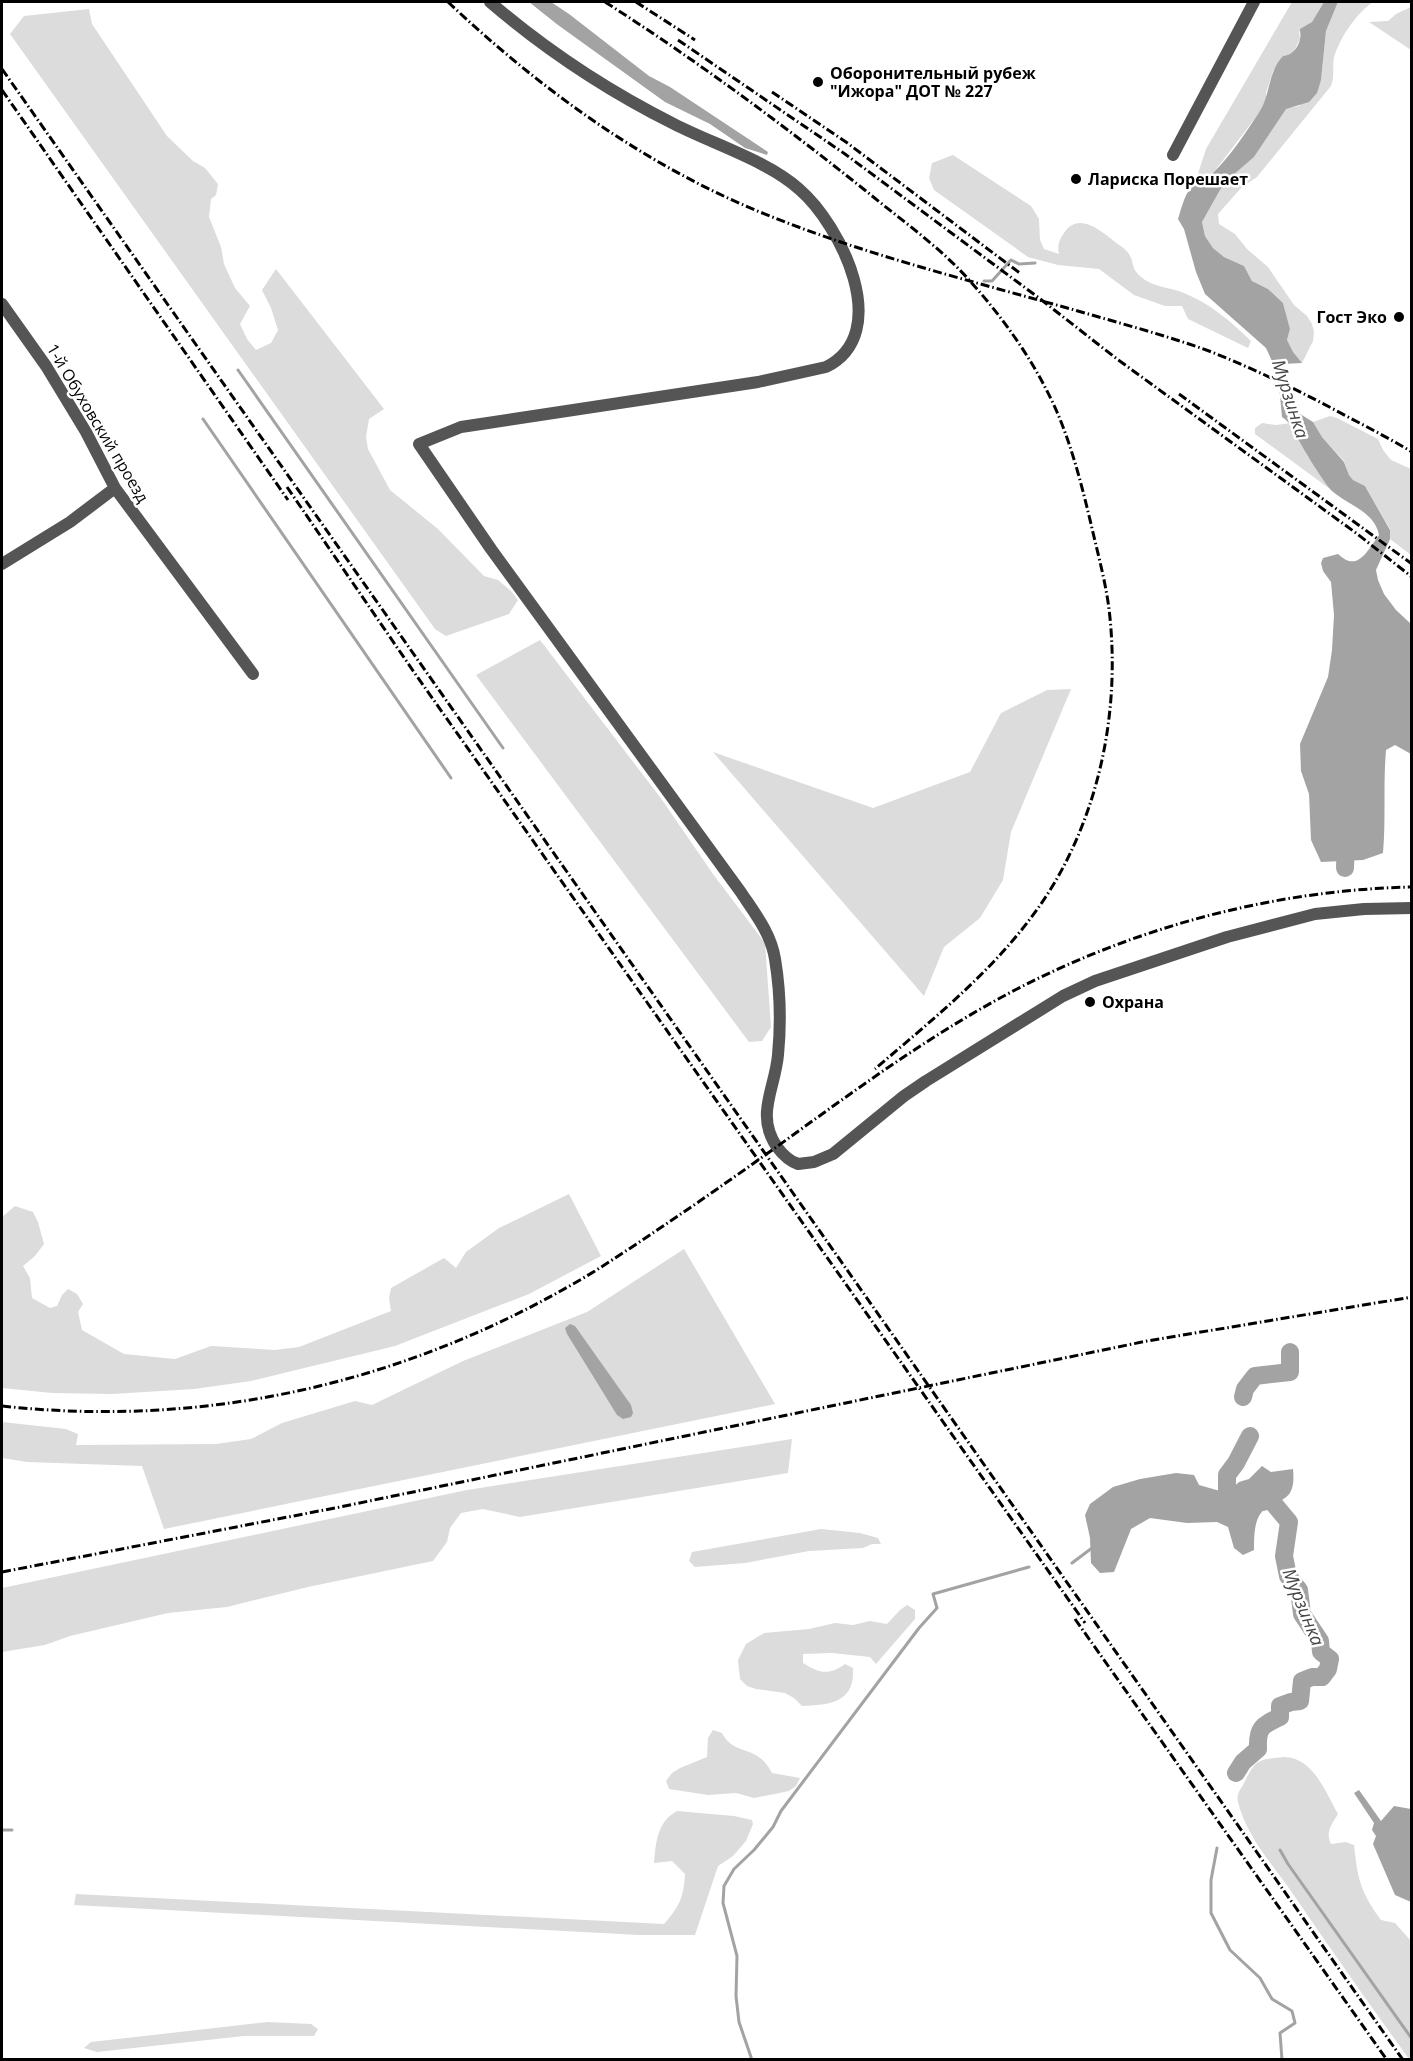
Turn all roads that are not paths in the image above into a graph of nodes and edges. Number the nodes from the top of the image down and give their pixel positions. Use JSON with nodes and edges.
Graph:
{"nodes":[{"id":1,"x":490,"y":2,"type":"edge"},
{"id":2,"x":1254,"y":2,"type":"edge"},
{"id":3,"x":1173,"y":155,"type":"dead end"},
{"id":4,"x":2,"y":304,"type":"edge"},
{"id":5,"x":116,"y":488,"type":"junction"},
{"id":6,"x":2,"y":564,"type":"edge"},
{"id":7,"x":253,"y":674,"type":"dead end"},
{"id":8,"x":1412,"y":908,"type":"edge"}],
"edges":[{"from":1,"to":8,"type":"street"},
{"from":2,"to":3,"type":"street"},
{"from":4,"to":5,"type":"street","name":"1-й Обуховский проезд"},
{"from":5,"to":6,"type":"street"},
{"from":5,"to":7,"type":"street","name":"1-й Обуховский проезд"}]}
